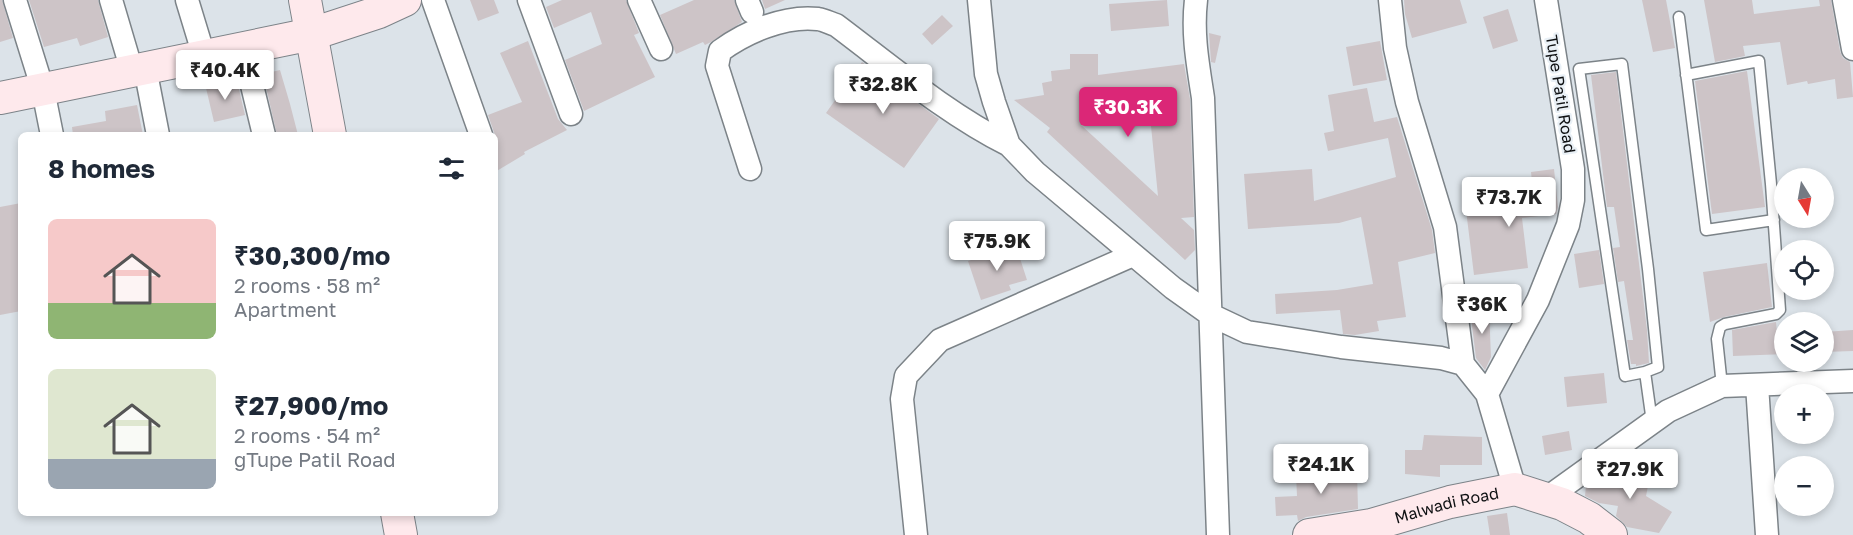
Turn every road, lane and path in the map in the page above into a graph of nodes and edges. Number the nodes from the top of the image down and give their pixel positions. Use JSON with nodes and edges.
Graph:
{"nodes":[{"id":1,"x":15,"y":0,"type":"edge"},
{"id":2,"x":111,"y":0,"type":"edge"},
{"id":3,"x":187,"y":0,"type":"edge"},
{"id":4,"x":305,"y":0,"type":"edge"},
{"id":5,"x":405,"y":0,"type":"edge"},
{"id":6,"x":433,"y":0,"type":"edge"},
{"id":7,"x":529,"y":0,"type":"edge"},
{"id":8,"x":639,"y":0,"type":"edge"},
{"id":9,"x":1196,"y":0,"type":"edge"},
{"id":10,"x":1390,"y":0,"type":"edge"},
{"id":11,"x":1546,"y":0,"type":"edge"},
{"id":12,"x":1844,"y":0,"type":"edge"},
{"id":13,"x":981,"y":1,"type":"edge"},
{"id":14,"x":1678,"y":17,"type":"dead end"},
{"id":15,"x":312,"y":34,"type":"junction"},
{"id":16,"x":243,"y":48,"type":"junction"},
{"id":17,"x":661,"y":49,"type":"dead end"},
{"id":18,"x":1853,"y":50,"type":"edge"},
{"id":19,"x":204,"y":56,"type":"junction"},
{"id":20,"x":138,"y":70,"type":"junction"},
{"id":21,"x":1686,"y":75,"type":"junction"},
{"id":22,"x":43,"y":90,"type":"junction"},
{"id":23,"x":0,"y":98,"type":"edge"},
{"id":24,"x":571,"y":114,"type":"dead end"},
{"id":25,"x":51,"y":132,"type":"edge"},
{"id":26,"x":157,"y":132,"type":"edge"},
{"id":27,"x":263,"y":132,"type":"edge"},
{"id":28,"x":329,"y":132,"type":"edge"},
{"id":29,"x":480,"y":132,"type":"edge"},
{"id":30,"x":1009,"y":145,"type":"junction"},
{"id":31,"x":750,"y":169,"type":"dead end"},
{"id":32,"x":1774,"y":220,"type":"joint"},
{"id":33,"x":1775,"y":228,"type":"edge"},
{"id":34,"x":1133,"y":255,"type":"junction"},
{"id":35,"x":1211,"y":315,"type":"junction"},
{"id":36,"x":1463,"y":364,"type":"junction"},
{"id":37,"x":1645,"y":372,"type":"junction"},
{"id":38,"x":1853,"y":381,"type":"edge"},
{"id":39,"x":1757,"y":385,"type":"junction"},
{"id":40,"x":1722,"y":386,"type":"junction"},
{"id":41,"x":1487,"y":394,"type":"junction"},
{"id":42,"x":1652,"y":423,"type":"junction"},
{"id":43,"x":1515,"y":489,"type":"junction"},
{"id":44,"x":1547,"y":498,"type":"junction"},
{"id":45,"x":398,"y":516,"type":"edge"},
{"id":46,"x":1595,"y":529,"type":"edge"},
{"id":47,"x":1371,"y":530,"type":"edge"},
{"id":48,"x":401,"y":535,"type":"edge"},
{"id":49,"x":916,"y":535,"type":"edge"},
{"id":50,"x":1218,"y":535,"type":"edge"},
{"id":51,"x":1309,"y":535,"type":"edge"},
{"id":52,"x":1767,"y":535,"type":"edge"}],
"edges":[{"from":1,"to":22,"type":"street"},
{"from":2,"to":20,"type":"street"},
{"from":3,"to":19,"type":"street"},
{"from":4,"to":15,"type":"street"},
{"from":5,"to":15,"type":"street"},
{"from":6,"to":29,"type":"street"},
{"from":7,"to":24,"type":"street"},
{"from":8,"to":17,"type":"street"},
{"from":9,"to":35,"type":"street"},
{"from":10,"to":36,"type":"street"},
{"from":11,"to":41,"type":"street","name":"Tupe Patil Road"},
{"from":12,"to":18,"type":"street"},
{"from":13,"to":30,"type":"street"},
{"from":14,"to":21,"type":"lane"},
{"from":15,"to":16,"type":"street"},
{"from":15,"to":28,"type":"street"},
{"from":16,"to":19,"type":"street"},
{"from":16,"to":27,"type":"street"},
{"from":19,"to":20,"type":"street"},
{"from":20,"to":22,"type":"street"},
{"from":20,"to":26,"type":"street"},
{"from":21,"to":32,"type":"lane"},
{"from":21,"to":32,"type":"lane"},
{"from":22,"to":23,"type":"street"},
{"from":22,"to":25,"type":"street"},
{"from":30,"to":31,"type":"street"},
{"from":30,"to":34,"type":"street"},
{"from":33,"to":40,"type":"lane"},
{"from":34,"to":35,"type":"street"},
{"from":34,"to":49,"type":"street"},
{"from":35,"to":36,"type":"street"},
{"from":35,"to":50,"type":"street"},
{"from":36,"to":41,"type":"street"},
{"from":37,"to":37,"type":"lane"},
{"from":37,"to":42,"type":"lane"},
{"from":38,"to":39,"type":"street"},
{"from":39,"to":40,"type":"street"},
{"from":39,"to":52,"type":"street"},
{"from":40,"to":42,"type":"street"},
{"from":41,"to":43,"type":"street"},
{"from":42,"to":44,"type":"street"},
{"from":43,"to":44,"type":"street"},
{"from":43,"to":47,"type":"street","name":"Malwadi Road"},
{"from":44,"to":46,"type":"street"},
{"from":45,"to":48,"type":"street"},
{"from":47,"to":51,"type":"street","name":"Malwadi Road"}]}
